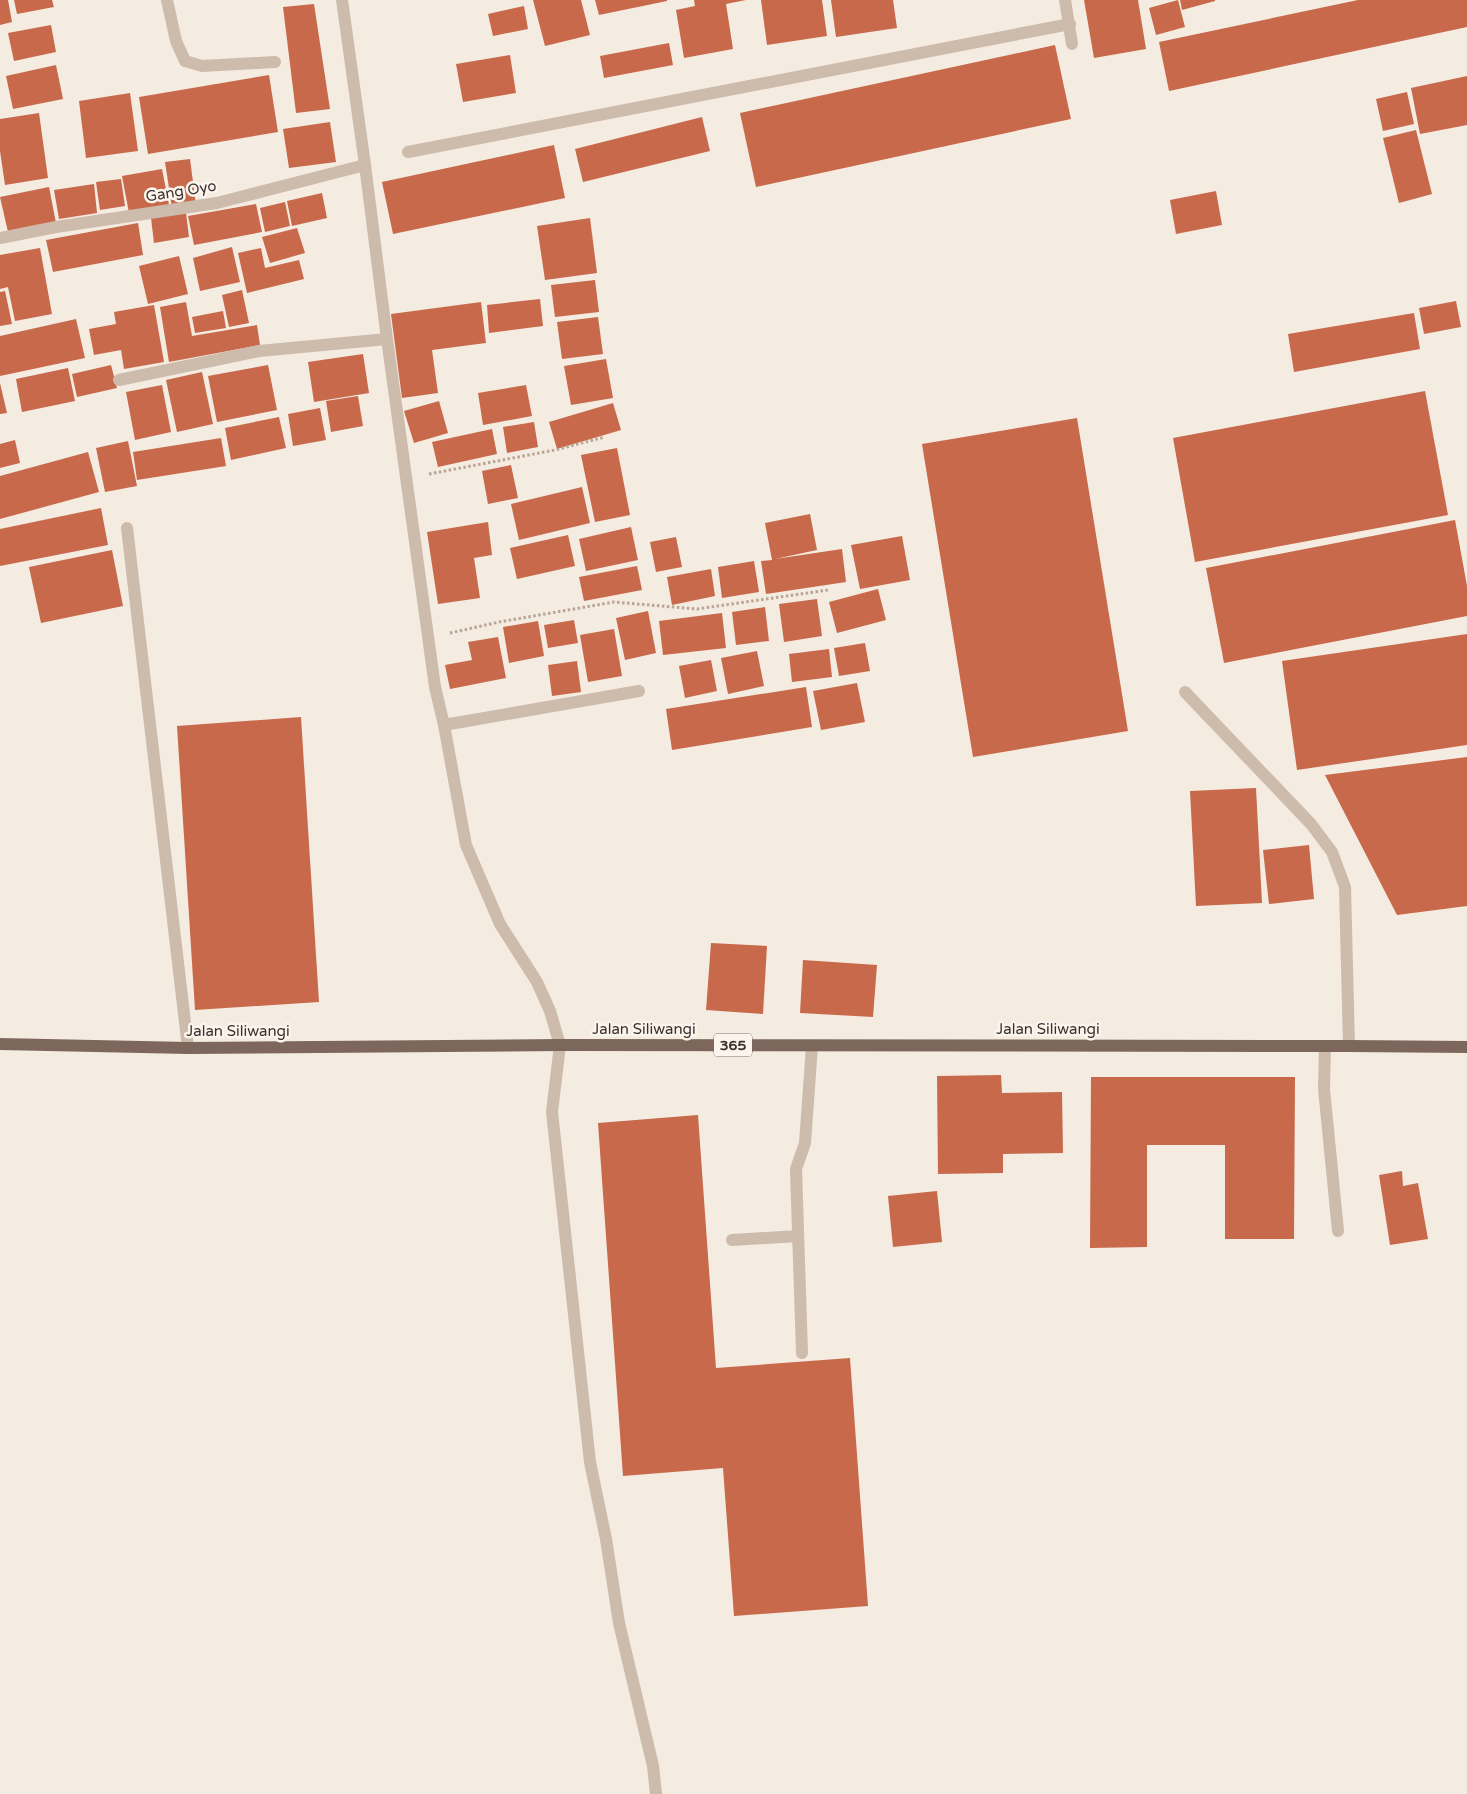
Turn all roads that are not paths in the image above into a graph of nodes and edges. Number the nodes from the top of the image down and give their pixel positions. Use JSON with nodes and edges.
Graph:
{"nodes":[{"id":1,"x":167,"y":0,"type":"edge"},
{"id":2,"x":342,"y":0,"type":"edge"},
{"id":3,"x":1065,"y":0,"type":"edge"},
{"id":4,"x":1070,"y":24,"type":"junction"},
{"id":5,"x":1072,"y":44,"type":"dead end"},
{"id":6,"x":275,"y":62,"type":"dead end"},
{"id":7,"x":408,"y":152,"type":"dead end"},
{"id":8,"x":365,"y":165,"type":"junction"},
{"id":9,"x":0,"y":238,"type":"edge"},
{"id":10,"x":387,"y":339,"type":"junction"},
{"id":11,"x":119,"y":380,"type":"dead end"},
{"id":12,"x":127,"y":528,"type":"dead end"},
{"id":13,"x":639,"y":691,"type":"dead end"},
{"id":14,"x":1186,"y":692,"type":"dead end"},
{"id":15,"x":444,"y":725,"type":"junction"},
{"id":16,"x":0,"y":1044,"type":"edge"},
{"id":17,"x":560,"y":1045,"type":"junction"},
{"id":18,"x":812,"y":1046,"type":"junction"},
{"id":19,"x":1325,"y":1046,"type":"junction"},
{"id":20,"x":1349,"y":1046,"type":"junction"},
{"id":21,"x":188,"y":1048,"type":"junction"},
{"id":22,"x":1467,"y":1048,"type":"edge"},
{"id":23,"x":1338,"y":1231,"type":"dead end"},
{"id":24,"x":798,"y":1236,"type":"junction"},
{"id":25,"x":732,"y":1240,"type":"dead end"},
{"id":26,"x":802,"y":1353,"type":"dead end"},
{"id":27,"x":656,"y":1794,"type":"edge"}],
"edges":[{"from":1,"to":6,"type":"street"},
{"from":2,"to":8,"type":"street"},
{"from":3,"to":4,"type":"street"},
{"from":4,"to":5,"type":"street"},
{"from":4,"to":7,"type":"street"},
{"from":8,"to":9,"type":"street","name":"Gang Oyo"},
{"from":8,"to":10,"type":"street"},
{"from":10,"to":11,"type":"street"},
{"from":10,"to":15,"type":"street"},
{"from":12,"to":21,"type":"street"},
{"from":13,"to":15,"type":"street"},
{"from":14,"to":20,"type":"street"},
{"from":15,"to":17,"type":"street"},
{"from":16,"to":21,"type":"main road","name":"Jalan Siliwangi","number":"365"},
{"from":17,"to":18,"type":"main road","name":"Jalan Siliwangi","number":"365"},
{"from":17,"to":21,"type":"main road","name":"Jalan Siliwangi","number":"365"},
{"from":17,"to":27,"type":"street"},
{"from":18,"to":19,"type":"main road","name":"Jalan Siliwangi","number":"365"},
{"from":18,"to":24,"type":"street"},
{"from":19,"to":20,"type":"main road","name":"Jalan Siliwangi","number":"365"},
{"from":19,"to":23,"type":"street"},
{"from":20,"to":22,"type":"main road","name":"Jalan Siliwangi","number":"365"},
{"from":24,"to":25,"type":"street"},
{"from":24,"to":26,"type":"street"}]}
